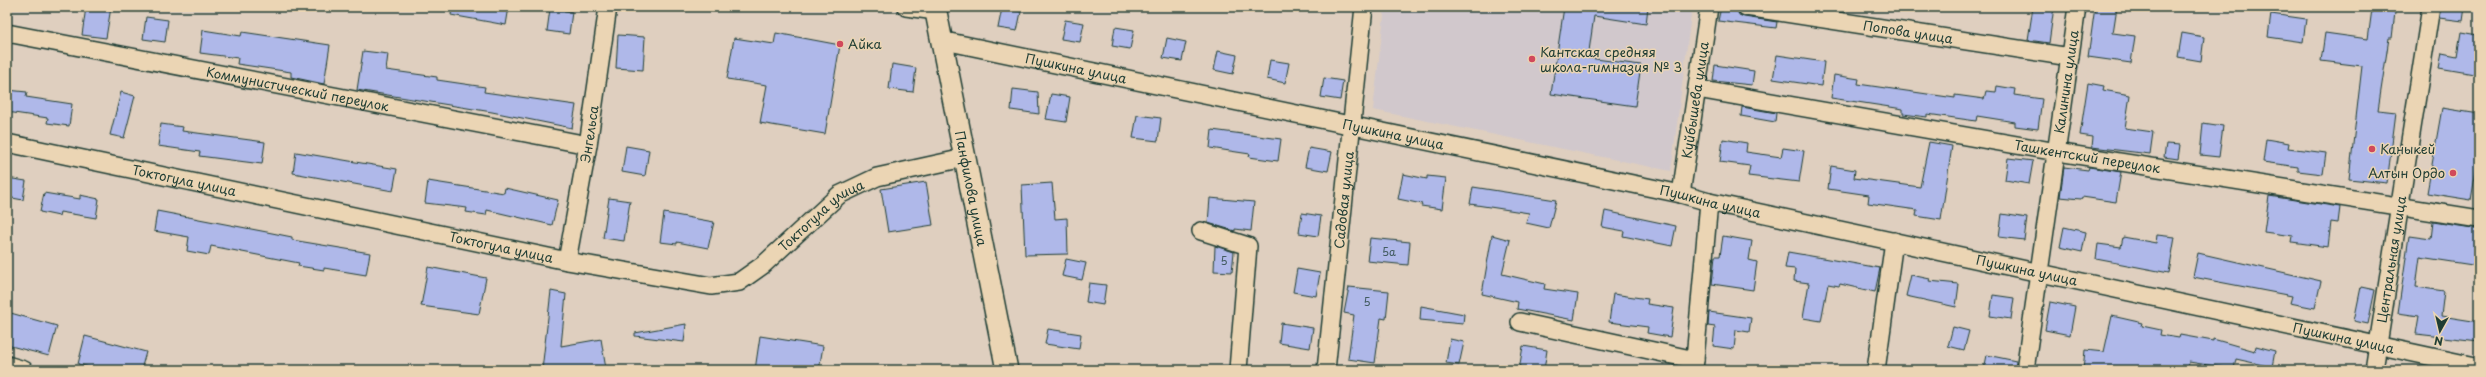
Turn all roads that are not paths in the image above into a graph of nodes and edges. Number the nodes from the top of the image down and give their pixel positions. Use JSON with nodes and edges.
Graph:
{"nodes":[{"id":1,"x":608,"y":7,"type":"edge"},
{"id":2,"x":906,"y":7,"type":"edge"},
{"id":3,"x":1364,"y":7,"type":"edge"},
{"id":4,"x":1709,"y":7,"type":"edge"},
{"id":5,"x":1746,"y":7,"type":"edge"},
{"id":6,"x":2077,"y":7,"type":"edge"},
{"id":7,"x":2431,"y":7,"type":"edge"},
{"id":8,"x":935,"y":9,"type":"edge"},
{"id":9,"x":7,"y":33,"type":"edge"},
{"id":10,"x":940,"y":40,"type":"junction"},
{"id":11,"x":2070,"y":58,"type":"junction"},
{"id":12,"x":1697,"y":89,"type":"junction"},
{"id":13,"x":1350,"y":126,"type":"junction"},
{"id":14,"x":7,"y":144,"type":"edge"},
{"id":15,"x":588,"y":145,"type":"junction"},
{"id":16,"x":2057,"y":152,"type":"junction"},
{"id":17,"x":964,"y":158,"type":"junction"},
{"id":18,"x":1681,"y":194,"type":"junction"},
{"id":19,"x":1709,"y":202,"type":"junction"},
{"id":20,"x":2401,"y":208,"type":"junction"},
{"id":21,"x":2479,"y":219,"type":"edge"},
{"id":22,"x":1201,"y":231,"type":"dead end"},
{"id":23,"x":1894,"y":242,"type":"junction"},
{"id":24,"x":567,"y":260,"type":"junction"},
{"id":25,"x":2040,"y":272,"type":"junction"},
{"id":26,"x":1520,"y":322,"type":"dead end"},
{"id":27,"x":2379,"y":344,"type":"junction"},
{"id":28,"x":7,"y":365,"type":"edge"},
{"id":29,"x":1695,"y":365,"type":"edge"},
{"id":30,"x":2479,"y":367,"type":"edge"},
{"id":31,"x":24,"y":370,"type":"edge"},
{"id":32,"x":1007,"y":370,"type":"edge"},
{"id":33,"x":1238,"y":370,"type":"edge"},
{"id":34,"x":1326,"y":370,"type":"edge"},
{"id":35,"x":1876,"y":370,"type":"edge"},
{"id":36,"x":2025,"y":370,"type":"edge"},
{"id":37,"x":2374,"y":370,"type":"edge"}],
"edges":[{"from":1,"to":15,"type":"street","name":"Энгельса"},
{"from":2,"to":8,"type":"street"},
{"from":3,"to":13,"type":"street","name":"Садовая улица"},
{"from":4,"to":12,"type":"street","name":"Куйбышева улица"},
{"from":5,"to":11,"type":"street","name":"Попова улица"},
{"from":6,"to":11,"type":"street","name":"Калинина улица"},
{"from":7,"to":20,"type":"street","name":"Центральная улица"},
{"from":8,"to":10,"type":"street","name":"Панфилова улица"},
{"from":9,"to":15,"type":"street","name":"Коммунистический переулок"},
{"from":10,"to":13,"type":"street","name":"Пушкина улица"},
{"from":10,"to":17,"type":"street","name":"Панфилова улица"},
{"from":11,"to":16,"type":"street","name":"Калинина улица"},
{"from":12,"to":16,"type":"street","name":"Ташкентский переулок"},
{"from":12,"to":18,"type":"street","name":"Куйбышева улица"},
{"from":13,"to":18,"type":"street","name":"Пушкина улица"},
{"from":13,"to":34,"type":"street","name":"Садовая улица"},
{"from":14,"to":24,"type":"street","name":"Токтогула улица"},
{"from":15,"to":24,"type":"street","name":"Энгельса"},
{"from":16,"to":20,"type":"street","name":"Ташкентский переулок"},
{"from":16,"to":25,"type":"street","name":"Калинина улица"},
{"from":17,"to":24,"type":"street","name":"Токтогула улица"},
{"from":17,"to":32,"type":"street","name":"Панфилова улица"},
{"from":18,"to":19,"type":"street","name":"Пушкина улица"},
{"from":19,"to":23,"type":"street","name":"Пушкина улица"},
{"from":19,"to":29,"type":"street"},
{"from":20,"to":21,"type":"street","name":"Ташкентский переулок"},
{"from":20,"to":27,"type":"street","name":"Центральная улица"},
{"from":22,"to":33,"type":"street"},
{"from":23,"to":25,"type":"street","name":"Пушкина улица"},
{"from":23,"to":35,"type":"street"},
{"from":25,"to":27,"type":"street","name":"Пушкина улица"},
{"from":25,"to":36,"type":"street","name":"Калинина улица"},
{"from":26,"to":29,"type":"street"},
{"from":27,"to":30,"type":"street","name":"Пушкина улица"},
{"from":27,"to":37,"type":"street","name":"Центральная улица"},
{"from":28,"to":31,"type":"street"}]}
